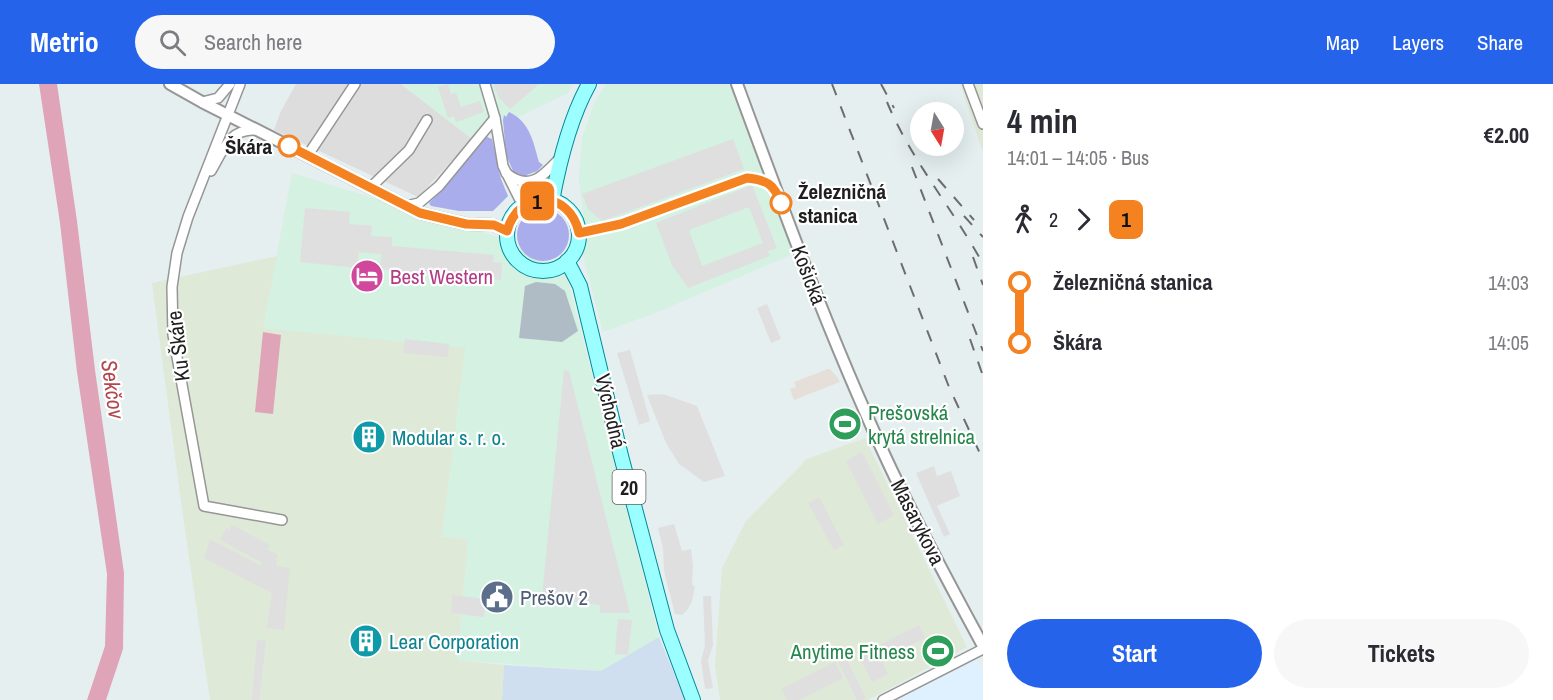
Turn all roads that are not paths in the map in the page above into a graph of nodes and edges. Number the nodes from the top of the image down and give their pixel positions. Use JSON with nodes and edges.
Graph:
{"nodes":[{"id":1,"x":170,"y":84,"type":"edge"},
{"id":2,"x":230,"y":84,"type":"edge"},
{"id":3,"x":240,"y":84,"type":"edge"},
{"id":4,"x":355,"y":84,"type":"edge"},
{"id":5,"x":485,"y":84,"type":"edge"},
{"id":6,"x":589,"y":84,"type":"edge"},
{"id":7,"x":737,"y":84,"type":"edge"},
{"id":8,"x":968,"y":84,"type":"edge"},
{"id":9,"x":202,"y":102,"type":"junction"},
{"id":10,"x":228,"y":115,"type":"junction"},
{"id":11,"x":495,"y":118,"type":"junction"},
{"id":12,"x":427,"y":120,"type":"dead end"},
{"id":13,"x":983,"y":124,"type":"edge"},
{"id":14,"x":260,"y":132,"type":"junction"},
{"id":15,"x":565,"y":152,"type":"junction"},
{"id":16,"x":308,"y":155,"type":"junction"},
{"id":17,"x":505,"y":172,"type":"junction"},
{"id":18,"x":370,"y":188,"type":"junction"},
{"id":19,"x":552,"y":201,"type":"junction"},
{"id":20,"x":194,"y":202,"type":"junction"},
{"id":21,"x":522,"y":206,"type":"junction"},
{"id":22,"x":406,"y":207,"type":"junction"},
{"id":23,"x":507,"y":231,"type":"junction"},
{"id":24,"x":567,"y":261,"type":"junction"},
{"id":25,"x":859,"y":396,"type":"joint"},
{"id":26,"x":282,"y":520,"type":"dead end"},
{"id":27,"x":983,"y":648,"type":"edge"},
{"id":28,"x":693,"y":700,"type":"edge"},
{"id":29,"x":883,"y":700,"type":"edge"}],
"edges":[{"from":1,"to":9,"type":"street"},
{"from":2,"to":9,"type":"street"},
{"from":3,"to":10,"type":"street"},
{"from":4,"to":16,"type":"street"},
{"from":5,"to":11,"type":"street"},
{"from":6,"to":15,"type":"main road"},
{"from":7,"to":25,"type":"street","name":"Košická"},
{"from":8,"to":13,"type":"street"},
{"from":9,"to":10,"type":"street"},
{"from":10,"to":14,"type":"street"},
{"from":10,"to":20,"type":"street","name":"Ku Škáre"},
{"from":11,"to":17,"type":"street"},
{"from":11,"to":22,"type":"street"},
{"from":12,"to":18,"type":"street"},
{"from":14,"to":16,"type":"street"},
{"from":14,"to":20,"type":"street"},
{"from":15,"to":17,"type":"street"},
{"from":15,"to":19,"type":"main road"},
{"from":16,"to":18,"type":"street"},
{"from":17,"to":21,"type":"street"},
{"from":18,"to":22,"type":"street"},
{"from":19,"to":21,"type":"main road"},
{"from":19,"to":24,"type":"main road"},
{"from":20,"to":26,"type":"street","name":"Ku Škáre"},
{"from":21,"to":23,"type":"main road"},
{"from":22,"to":23,"type":"street"},
{"from":23,"to":24,"type":"main road"},
{"from":24,"to":28,"type":"main road","name":"Východná","number":"20"},
{"from":25,"to":27,"type":"street","name":"Masarykova"},
{"from":27,"to":29,"type":"street"}]}
